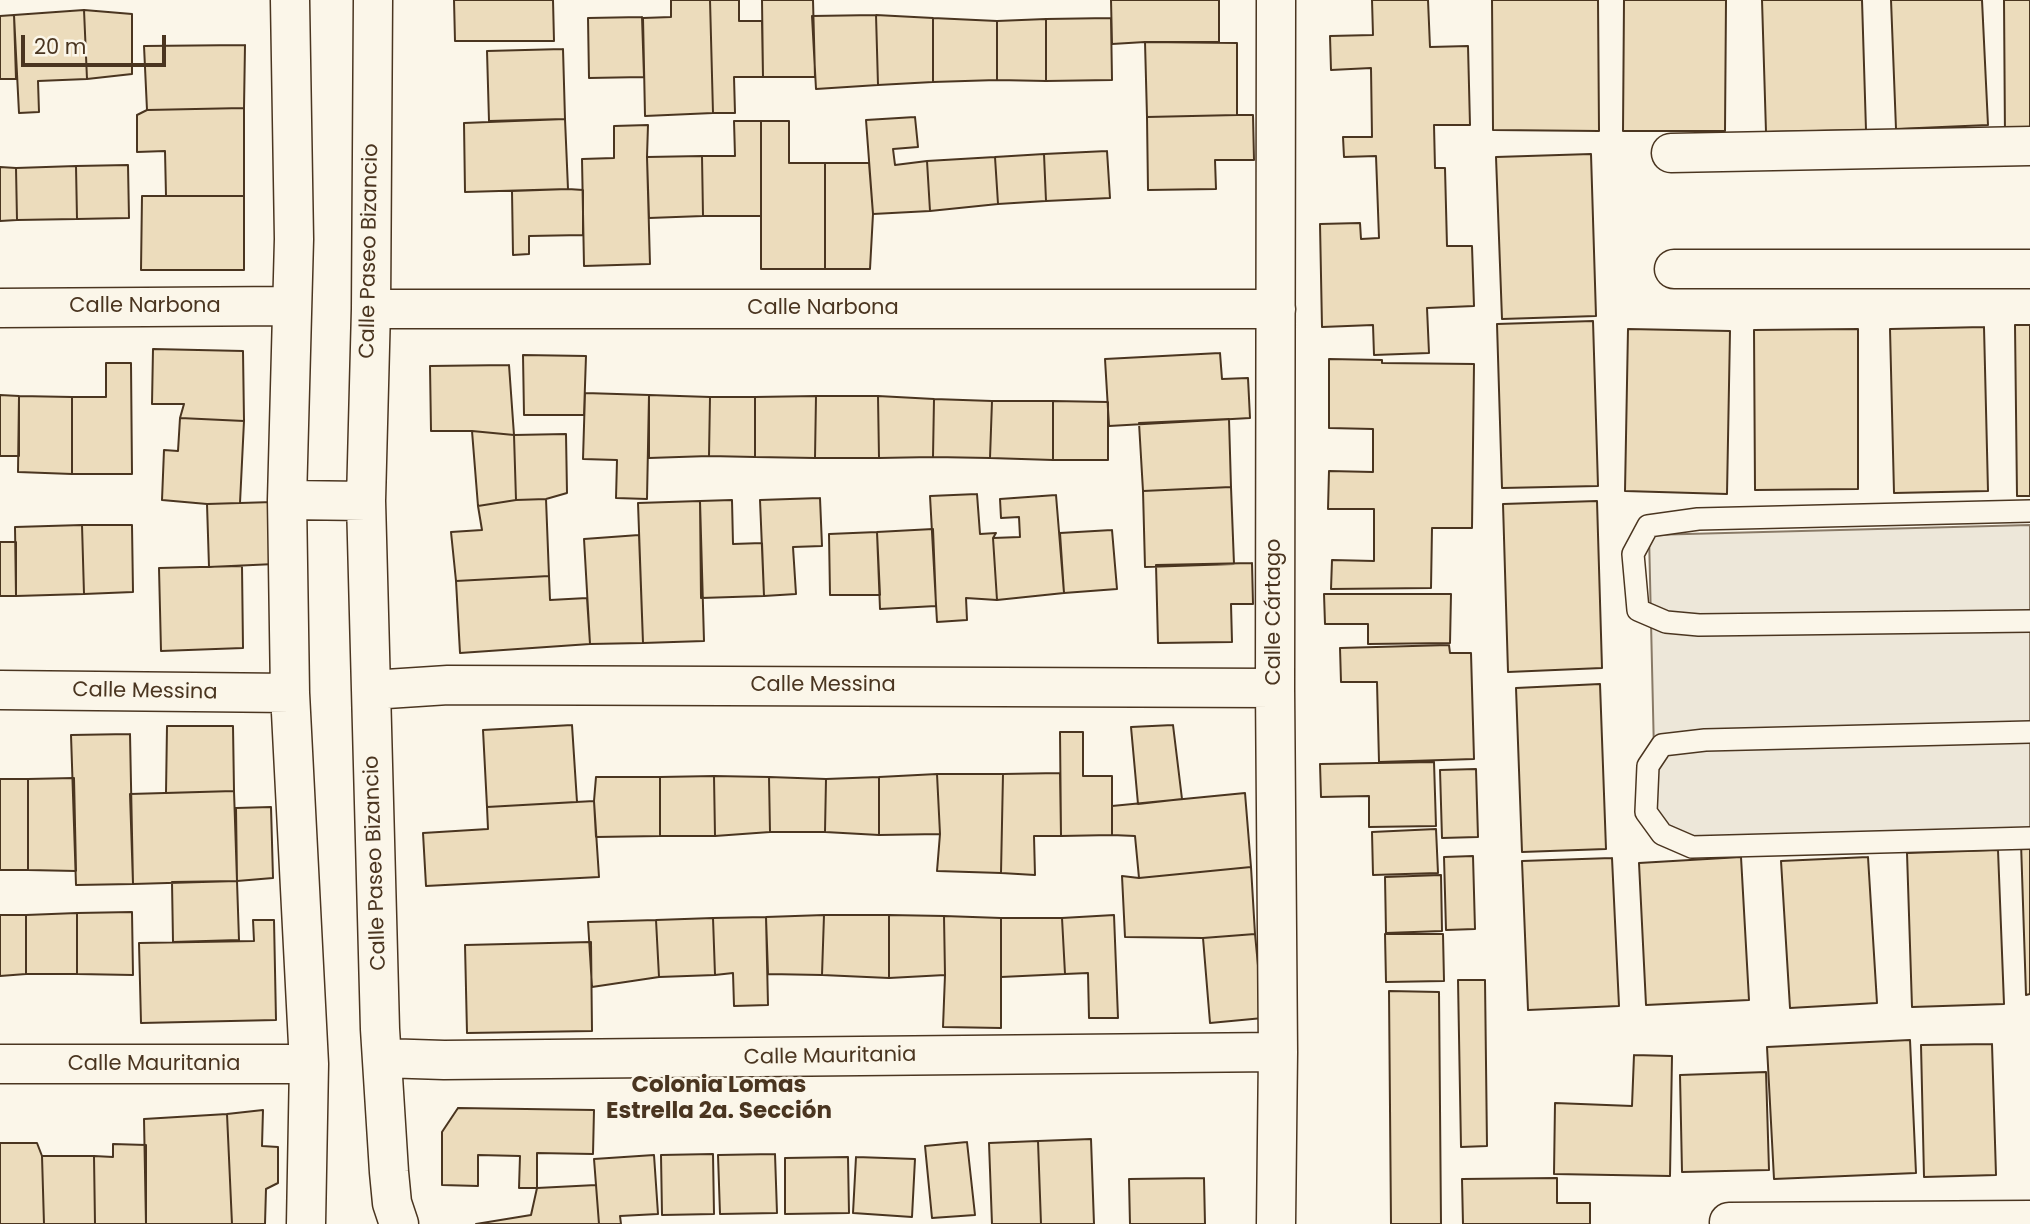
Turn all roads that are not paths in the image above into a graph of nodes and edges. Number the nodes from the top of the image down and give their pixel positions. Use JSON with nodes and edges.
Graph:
{"nodes":[{"id":1,"x":290,"y":0,"type":"edge"},
{"id":2,"x":373,"y":0,"type":"edge"},
{"id":3,"x":1276,"y":0,"type":"edge"},
{"id":4,"x":2030,"y":146,"type":"edge"},
{"id":5,"x":1671,"y":153,"type":"dead end"},
{"id":6,"x":1674,"y":269,"type":"dead end"},
{"id":7,"x":2030,"y":269,"type":"edge"},
{"id":8,"x":290,"y":306,"type":"junction"},
{"id":9,"x":0,"y":308,"type":"edge"},
{"id":10,"x":371,"y":309,"type":"junction"},
{"id":11,"x":1276,"y":309,"type":"junction"},
{"id":12,"x":287,"y":500,"type":"junction"},
{"id":13,"x":366,"y":501,"type":"junction"},
{"id":14,"x":2030,"y":511,"type":"edge"},
{"id":15,"x":2030,"y":621,"type":"edge"},
{"id":16,"x":1275,"y":688,"type":"junction"},
{"id":17,"x":0,"y":690,"type":"edge"},
{"id":18,"x":371,"y":690,"type":"junction"},
{"id":19,"x":290,"y":693,"type":"junction"},
{"id":20,"x":2030,"y":732,"type":"edge"},
{"id":21,"x":2030,"y":838,"type":"edge"},
{"id":22,"x":1278,"y":1052,"type":"junction"},
{"id":23,"x":382,"y":1059,"type":"junction"},
{"id":24,"x":0,"y":1064,"type":"edge"},
{"id":25,"x":309,"y":1064,"type":"junction"},
{"id":26,"x":2030,"y":1220,"type":"edge"},
{"id":27,"x":1729,"y":1222,"type":"dead end"},
{"id":28,"x":306,"y":1224,"type":"edge"},
{"id":29,"x":399,"y":1224,"type":"edge"},
{"id":30,"x":1276,"y":1224,"type":"edge"}],
"edges":[{"from":1,"to":8,"type":"street"},
{"from":2,"to":10,"type":"street","name":"Calle Paseo Bizancio"},
{"from":3,"to":11,"type":"street","name":"Calle Cártago"},
{"from":4,"to":5,"type":"street"},
{"from":6,"to":7,"type":"street"},
{"from":8,"to":9,"type":"street","name":"Calle Narbona"},
{"from":8,"to":12,"type":"street"},
{"from":10,"to":11,"type":"street","name":"Calle Narbona"},
{"from":10,"to":13,"type":"street","name":"Calle Paseo Bizancio"},
{"from":11,"to":16,"type":"street","name":"Calle Cártago"},
{"from":12,"to":13,"type":"street"},
{"from":12,"to":19,"type":"street"},
{"from":13,"to":18,"type":"street","name":"Calle Paseo Bizancio"},
{"from":14,"to":15,"type":"lane"},
{"from":16,"to":18,"type":"street","name":"Calle Messina"},
{"from":16,"to":22,"type":"street","name":"Calle Cártago"},
{"from":17,"to":19,"type":"street","name":"Calle Messina"},
{"from":18,"to":23,"type":"street","name":"Calle Paseo Bizancio"},
{"from":19,"to":25,"type":"street"},
{"from":20,"to":21,"type":"lane"},
{"from":22,"to":23,"type":"street","name":"Calle Mauritania"},
{"from":22,"to":30,"type":"street","name":"Calle Cártago"},
{"from":23,"to":29,"type":"street","name":"Calle Paseo Bizancio"},
{"from":24,"to":25,"type":"street","name":"Calle Mauritania"},
{"from":25,"to":28,"type":"street"},
{"from":26,"to":27,"type":"street"}]}
